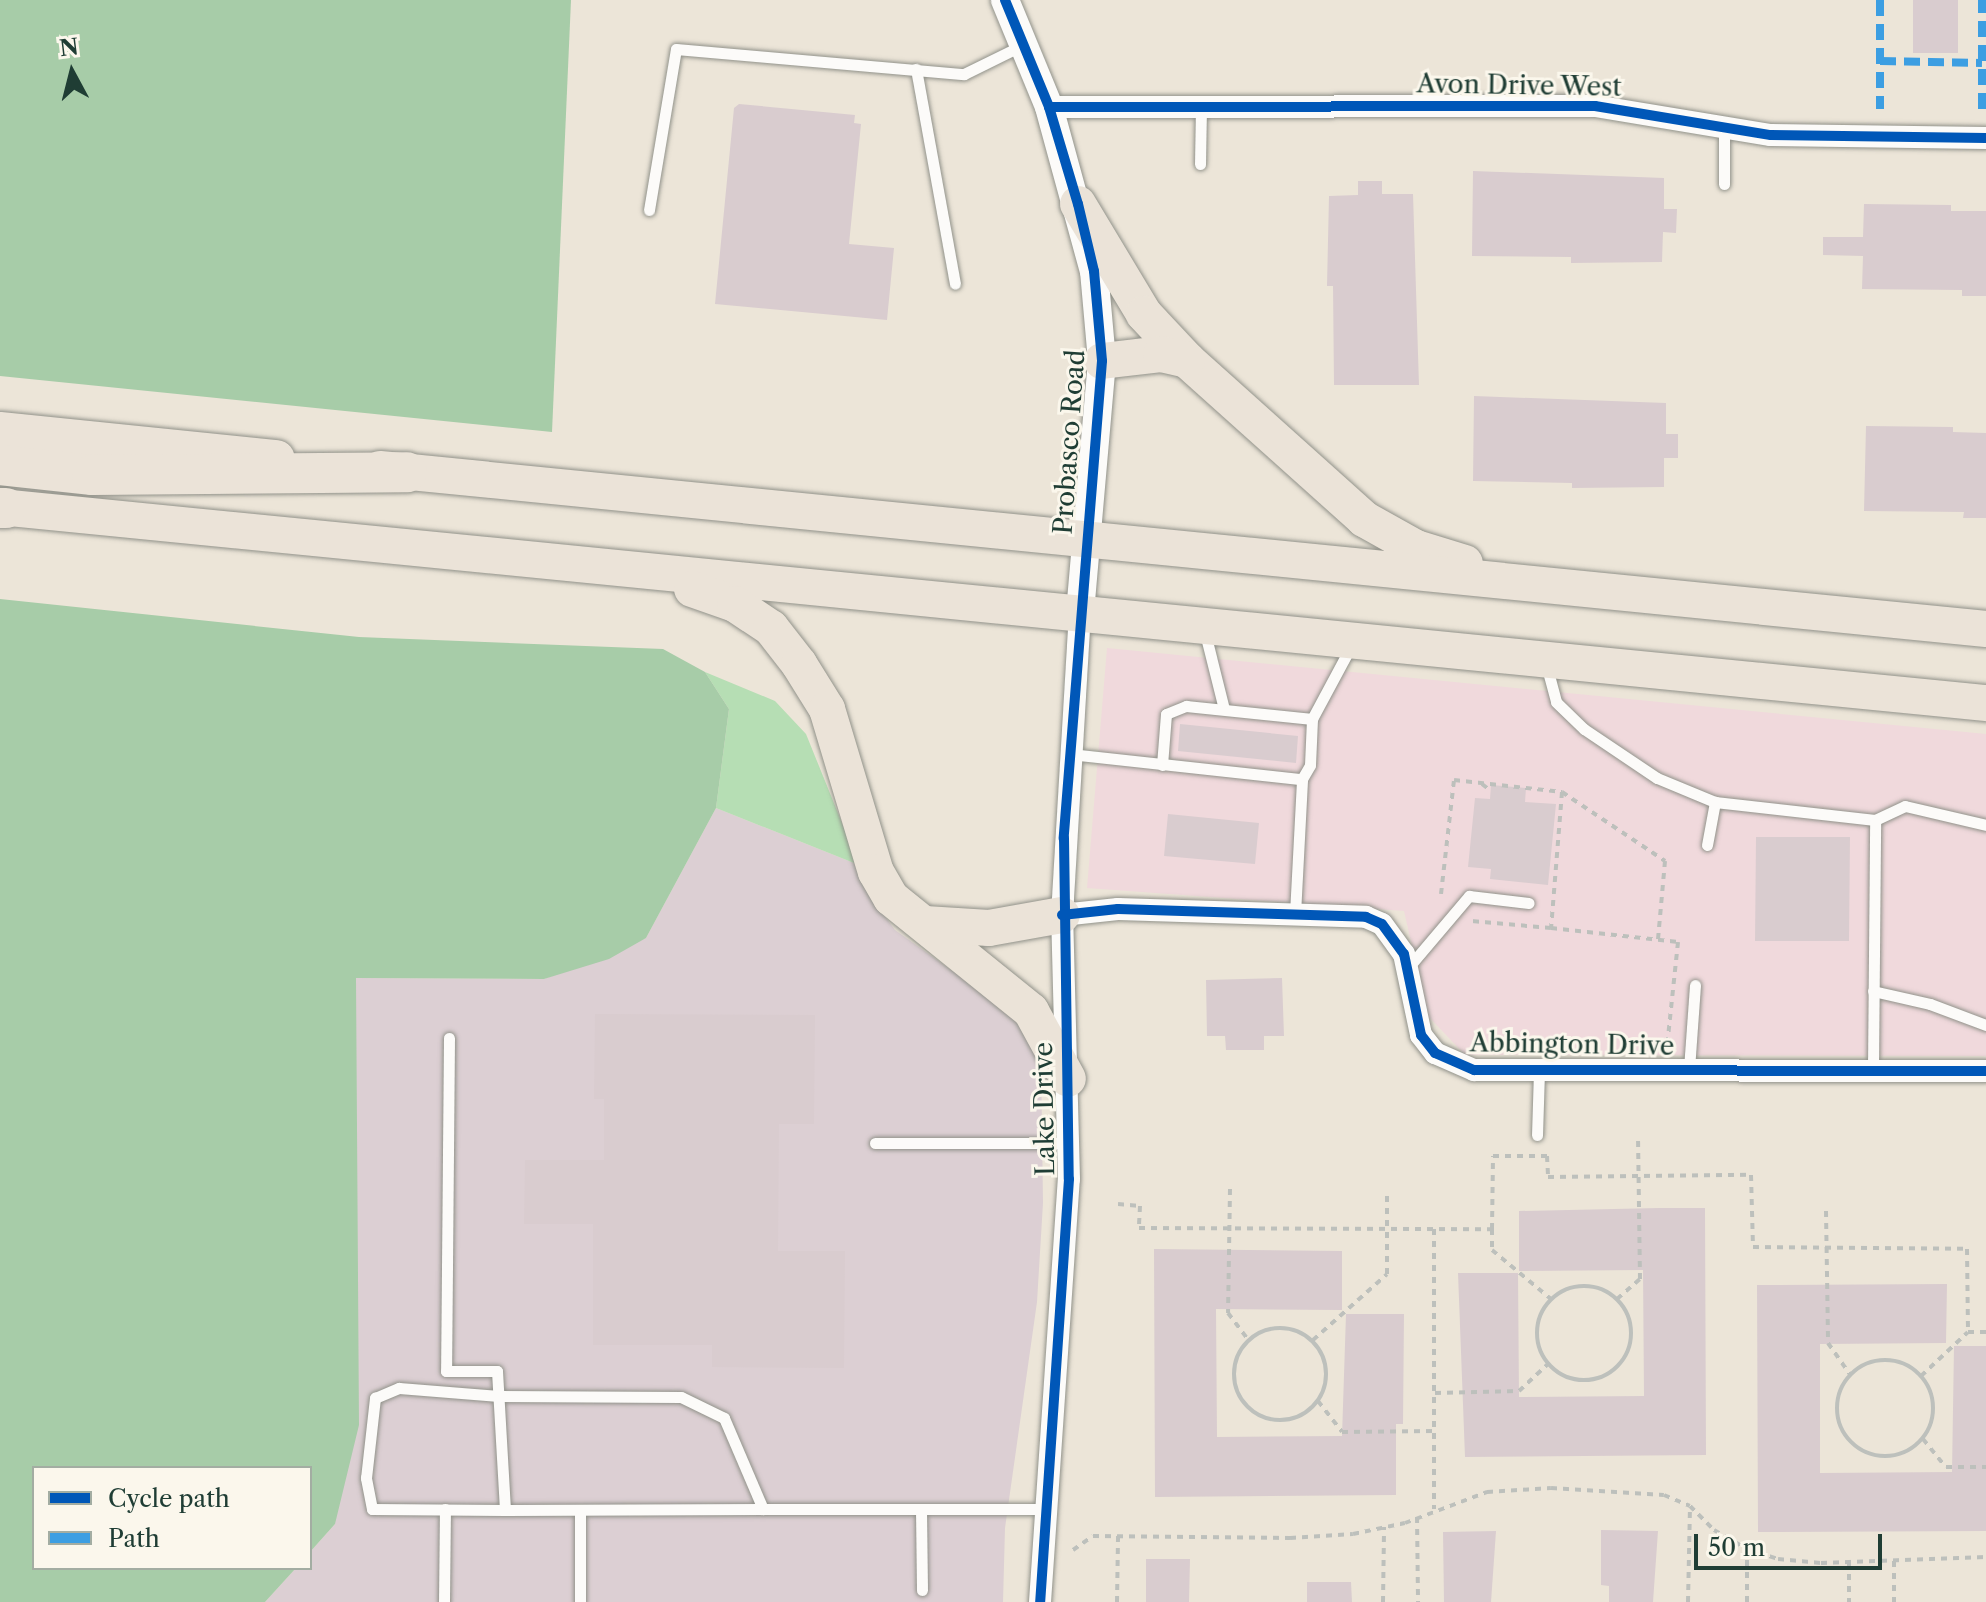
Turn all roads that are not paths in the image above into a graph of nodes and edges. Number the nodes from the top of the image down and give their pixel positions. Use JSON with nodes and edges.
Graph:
{"nodes":[{"id":1,"x":1005,"y":0,"type":"edge"},
{"id":2,"x":1024,"y":45,"type":"junction"},
{"id":3,"x":916,"y":69,"type":"junction"},
{"id":4,"x":1201,"y":106,"type":"junction"},
{"id":5,"x":1049,"y":107,"type":"junction"},
{"id":6,"x":1724,"y":126,"type":"junction"},
{"id":7,"x":1986,"y":138,"type":"edge"},
{"id":8,"x":1200,"y":164,"type":"dead end"},
{"id":9,"x":1724,"y":184,"type":"dead end"},
{"id":10,"x":1078,"y":204,"type":"junction"},
{"id":11,"x":649,"y":210,"type":"dead end"},
{"id":12,"x":955,"y":283,"type":"dead end"},
{"id":13,"x":1187,"y":360,"type":"junction"},
{"id":14,"x":1102,"y":361,"type":"junction"},
{"id":15,"x":0,"y":430,"type":"edge"},
{"id":16,"x":0,"y":465,"type":"edge"},
{"id":17,"x":407,"y":472,"type":"junction"},
{"id":18,"x":2,"y":508,"type":"edge"},
{"id":19,"x":1085,"y":539,"type":"junction"},
{"id":20,"x":641,"y":572,"type":"junction"},
{"id":21,"x":1623,"y":595,"type":"junction"},
{"id":22,"x":1080,"y":614,"type":"junction"},
{"id":23,"x":1202,"y":625,"type":"junction"},
{"id":24,"x":1986,"y":629,"type":"edge"},
{"id":25,"x":1354,"y":640,"type":"junction"},
{"id":26,"x":1545,"y":659,"type":"junction"},
{"id":27,"x":1986,"y":703,"type":"edge"},
{"id":28,"x":1224,"y":709,"type":"junction"},
{"id":29,"x":1312,"y":719,"type":"junction"},
{"id":30,"x":1069,"y":754,"type":"junction"},
{"id":31,"x":1162,"y":765,"type":"junction"},
{"id":32,"x":1302,"y":779,"type":"junction"},
{"id":33,"x":1715,"y":802,"type":"junction"},
{"id":34,"x":1875,"y":820,"type":"junction"},
{"id":35,"x":1986,"y":825,"type":"edge"},
{"id":36,"x":1707,"y":845,"type":"dead end"},
{"id":37,"x":1529,"y":903,"type":"dead end"},
{"id":38,"x":1295,"y":914,"type":"junction"},
{"id":39,"x":1062,"y":915,"type":"junction"},
{"id":40,"x":916,"y":921,"type":"junction"},
{"id":41,"x":1407,"y":970,"type":"junction"},
{"id":42,"x":1695,"y":985,"type":"dead end"},
{"id":43,"x":1873,"y":991,"type":"junction"},
{"id":44,"x":1986,"y":1025,"type":"edge"},
{"id":45,"x":449,"y":1038,"type":"dead end"},
{"id":46,"x":1689,"y":1069,"type":"junction"},
{"id":47,"x":1873,"y":1069,"type":"junction"},
{"id":48,"x":1539,"y":1070,"type":"junction"},
{"id":49,"x":1986,"y":1071,"type":"edge"},
{"id":50,"x":1068,"y":1079,"type":"junction"},
{"id":51,"x":1537,"y":1135,"type":"dead end"},
{"id":52,"x":875,"y":1143,"type":"dead end"},
{"id":53,"x":1069,"y":1143,"type":"junction"},
{"id":54,"x":499,"y":1396,"type":"junction"},
{"id":55,"x":445,"y":1509,"type":"junction"},
{"id":56,"x":763,"y":1509,"type":"junction"},
{"id":57,"x":921,"y":1509,"type":"junction"},
{"id":58,"x":1043,"y":1509,"type":"junction"},
{"id":59,"x":505,"y":1510,"type":"junction"},
{"id":60,"x":580,"y":1511,"type":"junction"},
{"id":61,"x":922,"y":1590,"type":"dead end"},
{"id":62,"x":444,"y":1602,"type":"edge"},
{"id":63,"x":580,"y":1602,"type":"edge"},
{"id":64,"x":1040,"y":1602,"type":"edge"}],
"edges":[{"from":1,"to":2,"type":"street","name":"Probasco Road"},
{"from":2,"to":3,"type":"lane"},
{"from":2,"to":5,"type":"street","name":"Probasco Road"},
{"from":3,"to":11,"type":"lane"},
{"from":3,"to":12,"type":"lane"},
{"from":4,"to":5,"type":"street","name":"Avon Drive West"},
{"from":4,"to":6,"type":"street","name":"Avon Drive West"},
{"from":4,"to":8,"type":"lane"},
{"from":5,"to":10,"type":"street","name":"Probasco Road"},
{"from":6,"to":7,"type":"street","name":"Avon Drive West"},
{"from":6,"to":9,"type":"lane"},
{"from":10,"to":13,"type":"highway"},
{"from":10,"to":14,"type":"street","name":"Probasco Road"},
{"from":13,"to":14,"type":"highway"},
{"from":13,"to":21,"type":"highway"},
{"from":14,"to":19,"type":"street","name":"Probasco Road"},
{"from":15,"to":17,"type":"highway"},
{"from":16,"to":17,"type":"highway"},
{"from":17,"to":19,"type":"highway"},
{"from":18,"to":20,"type":"highway"},
{"from":19,"to":21,"type":"highway"},
{"from":19,"to":22,"type":"street","name":"Probasco Road"},
{"from":20,"to":22,"type":"highway"},
{"from":20,"to":40,"type":"highway"},
{"from":21,"to":24,"type":"highway"},
{"from":22,"to":23,"type":"highway"},
{"from":22,"to":30,"type":"street","name":"Lake Drive"},
{"from":23,"to":25,"type":"highway"},
{"from":23,"to":28,"type":"lane"},
{"from":25,"to":26,"type":"highway"},
{"from":25,"to":29,"type":"lane"},
{"from":26,"to":27,"type":"highway"},
{"from":26,"to":33,"type":"lane"},
{"from":28,"to":29,"type":"lane"},
{"from":28,"to":31,"type":"lane"},
{"from":29,"to":32,"type":"lane"},
{"from":30,"to":31,"type":"lane"},
{"from":30,"to":39,"type":"street","name":"Lake Drive"},
{"from":31,"to":32,"type":"lane"},
{"from":32,"to":38,"type":"lane"},
{"from":33,"to":34,"type":"lane"},
{"from":33,"to":36,"type":"lane"},
{"from":34,"to":35,"type":"lane"},
{"from":34,"to":43,"type":"lane"},
{"from":37,"to":41,"type":"lane"},
{"from":38,"to":39,"type":"street","name":"Abbington Drive"},
{"from":38,"to":41,"type":"street","name":"Abbington Drive"},
{"from":39,"to":40,"type":"highway"},
{"from":39,"to":50,"type":"street","name":"Lake Drive"},
{"from":40,"to":50,"type":"highway"},
{"from":41,"to":48,"type":"street","name":"Abbington Drive"},
{"from":42,"to":46,"type":"lane"},
{"from":43,"to":44,"type":"lane"},
{"from":43,"to":47,"type":"lane"},
{"from":45,"to":54,"type":"lane"},
{"from":46,"to":47,"type":"street","name":"Abbington Drive"},
{"from":46,"to":48,"type":"street","name":"Abbington Drive"},
{"from":47,"to":49,"type":"street","name":"Abbington Drive"},
{"from":48,"to":51,"type":"lane"},
{"from":50,"to":53,"type":"street","name":"Lake Drive"},
{"from":52,"to":53,"type":"lane"},
{"from":53,"to":58,"type":"street","name":"Lake Drive"},
{"from":54,"to":55,"type":"lane"},
{"from":54,"to":56,"type":"lane"},
{"from":54,"to":59,"type":"lane"},
{"from":55,"to":59,"type":"lane"},
{"from":55,"to":62,"type":"lane"},
{"from":56,"to":57,"type":"lane"},
{"from":56,"to":60,"type":"lane"},
{"from":57,"to":58,"type":"lane"},
{"from":57,"to":61,"type":"lane"},
{"from":58,"to":64,"type":"street","name":"Lake Drive"},
{"from":59,"to":60,"type":"lane"},
{"from":60,"to":63,"type":"lane"}]}
